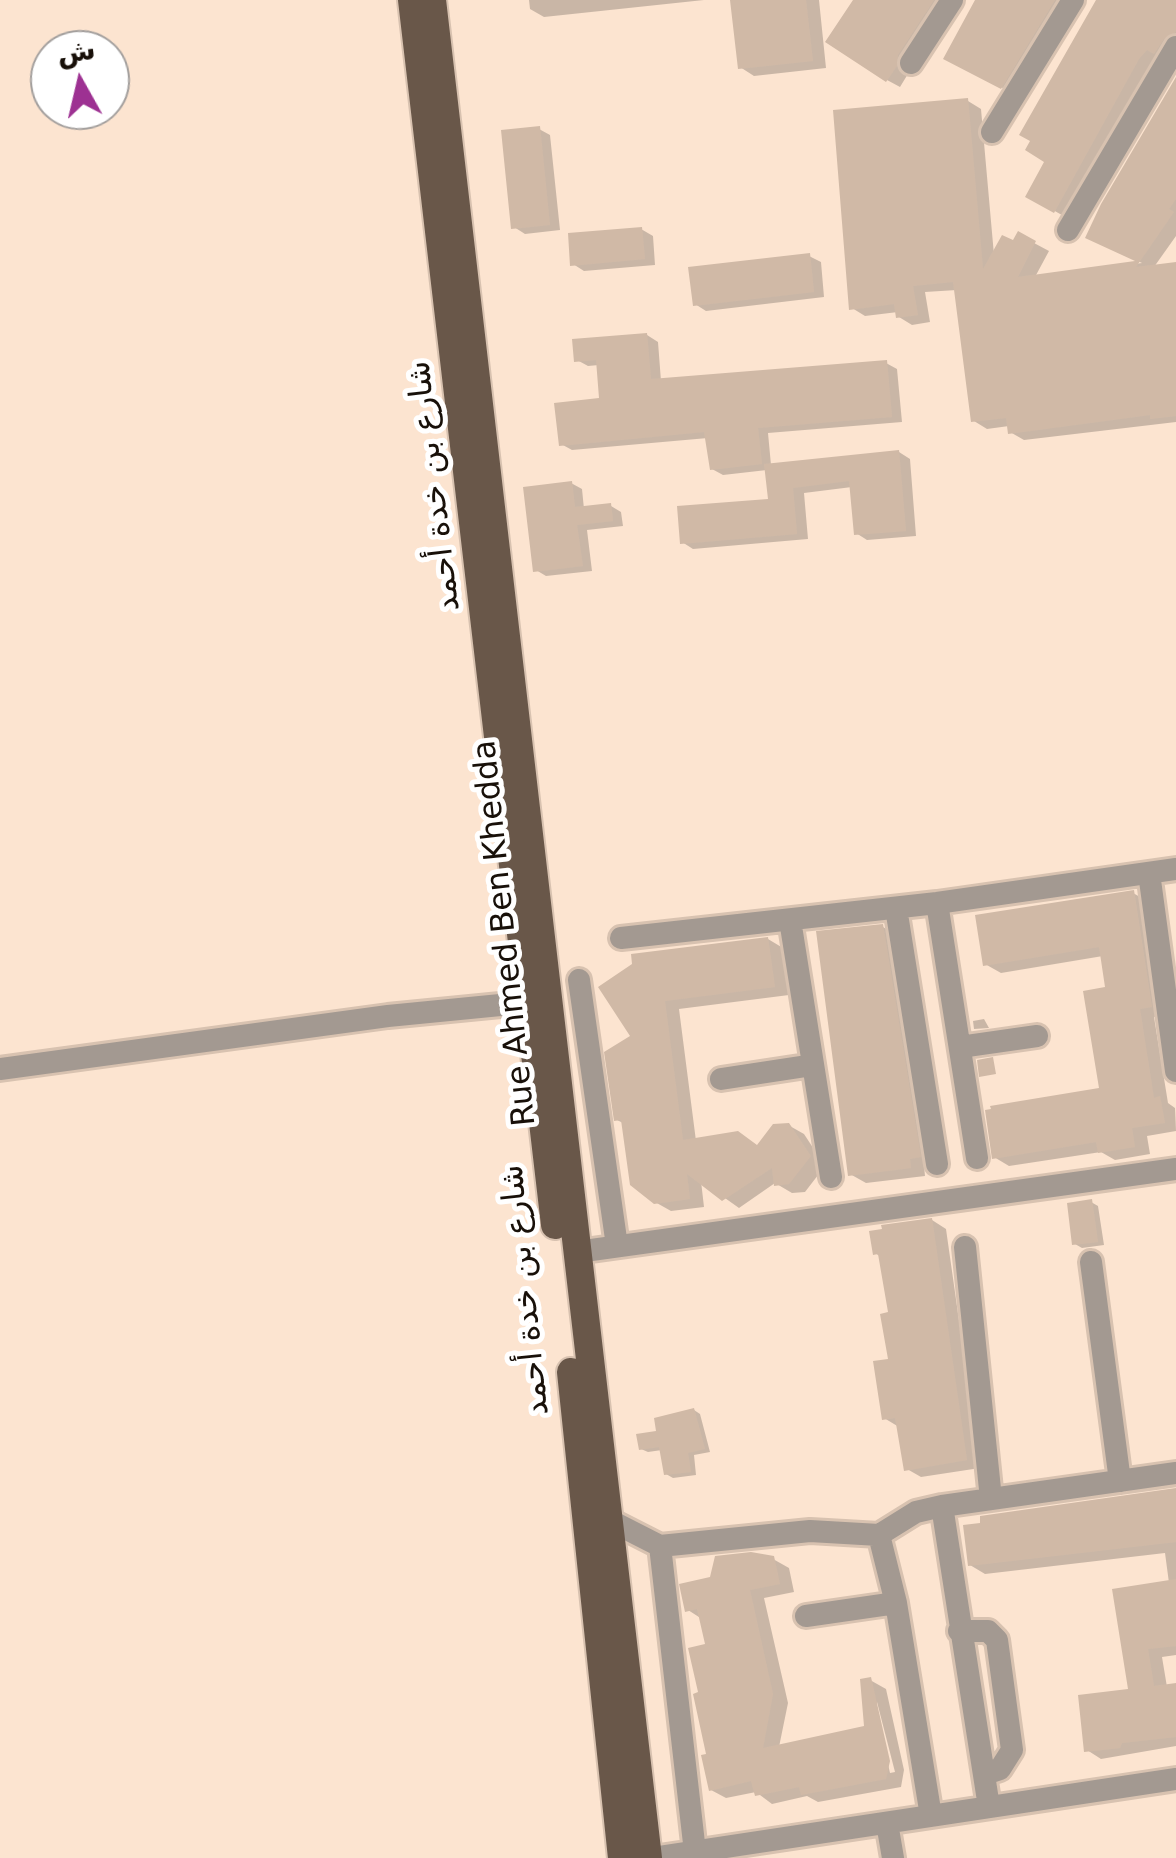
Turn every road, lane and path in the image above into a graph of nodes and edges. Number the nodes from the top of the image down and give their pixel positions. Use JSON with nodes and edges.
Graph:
{"nodes":[{"id":1,"x":412,"y":0,"type":"edge"},
{"id":2,"x":432,"y":0,"type":"edge"},
{"id":3,"x":952,"y":0,"type":"edge"},
{"id":4,"x":1073,"y":0,"type":"edge"},
{"id":5,"x":1176,"y":46,"type":"edge"},
{"id":6,"x":911,"y":63,"type":"dead end"},
{"id":7,"x":992,"y":132,"type":"dead end"},
{"id":8,"x":1068,"y":230,"type":"dead end"},
{"id":9,"x":1176,"y":869,"type":"edge"},
{"id":10,"x":1150,"y":873,"type":"junction"},
{"id":11,"x":937,"y":903,"type":"junction"},
{"id":12,"x":896,"y":908,"type":"junction"},
{"id":13,"x":790,"y":920,"type":"junction"},
{"id":14,"x":621,"y":938,"type":"dead end"},
{"id":15,"x":580,"y":980,"type":"dead end"},
{"id":16,"x":530,"y":1002,"type":"junction"},
{"id":17,"x":1037,"y":1036,"type":"dead end"},
{"id":18,"x":960,"y":1047,"type":"junction"},
{"id":19,"x":813,"y":1065,"type":"junction"},
{"id":20,"x":0,"y":1069,"type":"edge"},
{"id":21,"x":1176,"y":1071,"type":"edge"},
{"id":22,"x":721,"y":1080,"type":"dead end"},
{"id":23,"x":977,"y":1158,"type":"dead end"},
{"id":24,"x":938,"y":1164,"type":"dead end"},
{"id":25,"x":1176,"y":1168,"type":"edge"},
{"id":26,"x":831,"y":1177,"type":"dead end"},
{"id":27,"x":617,"y":1246,"type":"junction"},
{"id":28,"x":965,"y":1246,"type":"dead end"},
{"id":29,"x":577,"y":1252,"type":"junction"},
{"id":30,"x":1091,"y":1262,"type":"dead end"},
{"id":31,"x":1176,"y":1474,"type":"edge"},
{"id":32,"x":1120,"y":1481,"type":"junction"},
{"id":33,"x":991,"y":1499,"type":"junction"},
{"id":34,"x":942,"y":1506,"type":"junction"},
{"id":35,"x":607,"y":1519,"type":"junction"},
{"id":36,"x":879,"y":1535,"type":"junction"},
{"id":37,"x":660,"y":1546,"type":"junction"},
{"id":38,"x":896,"y":1602,"type":"junction"},
{"id":39,"x":806,"y":1616,"type":"dead end"},
{"id":40,"x":959,"y":1631,"type":"junction"},
{"id":41,"x":1004,"y":1686,"type":"junction"},
{"id":42,"x":970,"y":1692,"type":"junction"},
{"id":43,"x":984,"y":1774,"type":"junction"},
{"id":44,"x":1176,"y":1779,"type":"edge"},
{"id":45,"x":989,"y":1807,"type":"junction"},
{"id":46,"x":931,"y":1816,"type":"junction"},
{"id":47,"x":887,"y":1823,"type":"junction"},
{"id":48,"x":804,"y":1847,"type":"edge"},
{"id":49,"x":695,"y":1852,"type":"junction"},
{"id":50,"x":622,"y":1858,"type":"edge"},
{"id":51,"x":650,"y":1858,"type":"edge"},
{"id":52,"x":893,"y":1858,"type":"edge"}],
"edges":[{"from":1,"to":16,"type":"main road","name":"شارع بن خدة أحمد"},
{"from":2,"to":29,"type":"main road","name":"Rue Ahmed Ben Khedda"},
{"from":3,"to":6,"type":"street"},
{"from":4,"to":7,"type":"street"},
{"from":5,"to":8,"type":"street"},
{"from":9,"to":10,"type":"street"},
{"from":10,"to":11,"type":"street"},
{"from":10,"to":21,"type":"street"},
{"from":11,"to":12,"type":"street"},
{"from":11,"to":18,"type":"street"},
{"from":12,"to":13,"type":"street"},
{"from":12,"to":24,"type":"street"},
{"from":13,"to":14,"type":"street"},
{"from":13,"to":19,"type":"street"},
{"from":15,"to":27,"type":"street"},
{"from":16,"to":20,"type":"street"},
{"from":16,"to":50,"type":"main road","name":"شارع بن خدة أحمد"},
{"from":17,"to":18,"type":"street"},
{"from":18,"to":23,"type":"street"},
{"from":19,"to":22,"type":"street"},
{"from":19,"to":26,"type":"street"},
{"from":25,"to":27,"type":"street"},
{"from":27,"to":29,"type":"street"},
{"from":28,"to":33,"type":"street"},
{"from":29,"to":35,"type":"main road","name":"Rue Ahmed Ben Khedda"},
{"from":30,"to":32,"type":"street"},
{"from":31,"to":32,"type":"street"},
{"from":32,"to":33,"type":"street"},
{"from":33,"to":34,"type":"street"},
{"from":34,"to":36,"type":"street"},
{"from":34,"to":40,"type":"street"},
{"from":35,"to":37,"type":"street"},
{"from":35,"to":51,"type":"main road","name":"Rue Ahmed Ben Khedda"},
{"from":36,"to":37,"type":"street"},
{"from":36,"to":38,"type":"street"},
{"from":37,"to":49,"type":"street"},
{"from":38,"to":39,"type":"street"},
{"from":38,"to":46,"type":"street"},
{"from":40,"to":41,"type":"street"},
{"from":40,"to":42,"type":"street"},
{"from":41,"to":42,"type":"street"},
{"from":41,"to":43,"type":"street"},
{"from":42,"to":43,"type":"street"},
{"from":43,"to":45,"type":"street"},
{"from":44,"to":45,"type":"street"},
{"from":45,"to":46,"type":"street"},
{"from":46,"to":47,"type":"street"},
{"from":47,"to":48,"type":"street"},
{"from":47,"to":52,"type":"street"},
{"from":48,"to":49,"type":"street"},
{"from":49,"to":51,"type":"street"}]}
